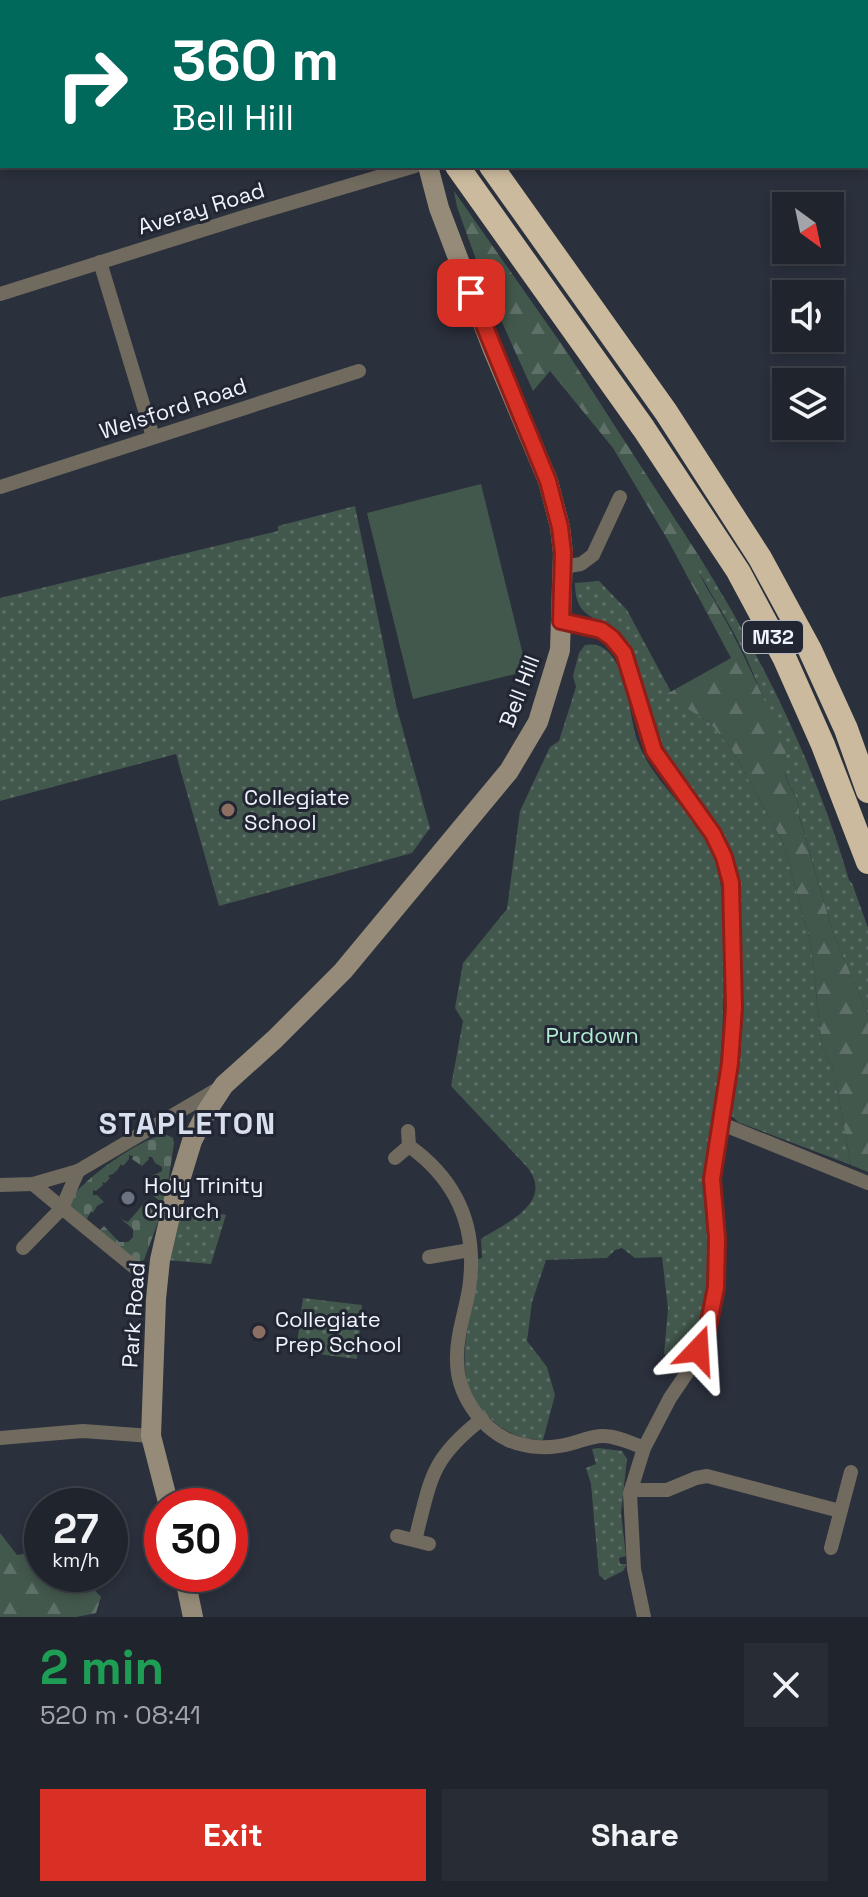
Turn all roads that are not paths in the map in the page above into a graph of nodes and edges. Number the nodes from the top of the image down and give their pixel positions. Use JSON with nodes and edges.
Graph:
{"nodes":[{"id":1,"x":423,"y":168,"type":"edge"},
{"id":2,"x":426,"y":168,"type":"edge"},
{"id":3,"x":458,"y":168,"type":"edge"},
{"id":4,"x":492,"y":168,"type":"edge"},
{"id":5,"x":100,"y":262,"type":"junction"},
{"id":6,"x":0,"y":294,"type":"edge"},
{"id":7,"x":359,"y":371,"type":"dead end"},
{"id":8,"x":153,"y":437,"type":"junction"},
{"id":9,"x":0,"y":487,"type":"edge"},
{"id":10,"x":620,"y":497,"type":"dead end"},
{"id":11,"x":563,"y":567,"type":"junction"},
{"id":12,"x":561,"y":621,"type":"junction"},
{"id":13,"x":868,"y":791,"type":"edge"},
{"id":14,"x":868,"y":862,"type":"edge"},
{"id":15,"x":224,"y":1085,"type":"junction"},
{"id":16,"x":164,"y":1119,"type":"junction"},
{"id":17,"x":722,"y":1124,"type":"junction"},
{"id":18,"x":197,"y":1131,"type":"junction"},
{"id":19,"x":395,"y":1158,"type":"dead end"},
{"id":20,"x":78,"y":1171,"type":"junction"},
{"id":21,"x":868,"y":1183,"type":"edge"},
{"id":22,"x":33,"y":1184,"type":"junction"},
{"id":23,"x":0,"y":1185,"type":"edge"},
{"id":24,"x":62,"y":1208,"type":"junction"},
{"id":25,"x":23,"y":1248,"type":"dead end"},
{"id":26,"x":470,"y":1250,"type":"junction"},
{"id":27,"x":429,"y":1257,"type":"dead end"},
{"id":28,"x":139,"y":1271,"type":"dead end"},
{"id":29,"x":482,"y":1419,"type":"junction"},
{"id":30,"x":151,"y":1436,"type":"junction"},
{"id":31,"x":0,"y":1438,"type":"edge"},
{"id":32,"x":644,"y":1448,"type":"junction"},
{"id":33,"x":851,"y":1472,"type":"dead end"},
{"id":34,"x":164,"y":1488,"type":"edge"},
{"id":35,"x":631,"y":1490,"type":"junction"},
{"id":36,"x":840,"y":1511,"type":"junction"},
{"id":37,"x":397,"y":1536,"type":"dead end"},
{"id":38,"x":831,"y":1548,"type":"dead end"},
{"id":39,"x":188,"y":1592,"type":"edge"},
{"id":40,"x":193,"y":1617,"type":"edge"},
{"id":41,"x":644,"y":1617,"type":"edge"}],
"edges":[{"from":1,"to":5,"type":"street","name":"Averay Road"},
{"from":2,"to":11,"type":"main road","name":"Bell Hill"},
{"from":3,"to":14,"type":"highway","number":"M32"},
{"from":4,"to":13,"type":"highway","number":"M32"},
{"from":5,"to":6,"type":"street","name":"Averay Road"},
{"from":5,"to":8,"type":"street"},
{"from":7,"to":8,"type":"street","name":"Welsford Road"},
{"from":8,"to":9,"type":"street","name":"Welsford Road"},
{"from":10,"to":11,"type":"street"},
{"from":11,"to":12,"type":"main road","name":"Bell Hill"},
{"from":12,"to":15,"type":"main road","name":"Bell Hill"},
{"from":12,"to":17,"type":"street"},
{"from":15,"to":16,"type":"street"},
{"from":15,"to":18,"type":"main road","name":"Bell Hill"},
{"from":16,"to":18,"type":"street"},
{"from":16,"to":20,"type":"street"},
{"from":17,"to":21,"type":"street"},
{"from":17,"to":32,"type":"street"},
{"from":18,"to":30,"type":"main road","name":"Park Road"},
{"from":19,"to":26,"type":"street"},
{"from":20,"to":22,"type":"street"},
{"from":20,"to":24,"type":"street"},
{"from":22,"to":23,"type":"street"},
{"from":22,"to":24,"type":"street"},
{"from":24,"to":25,"type":"street"},
{"from":24,"to":28,"type":"street"},
{"from":26,"to":27,"type":"street"},
{"from":26,"to":29,"type":"street"},
{"from":29,"to":32,"type":"street"},
{"from":29,"to":37,"type":"street"},
{"from":30,"to":31,"type":"street"},
{"from":30,"to":34,"type":"main road","name":"Park Road"},
{"from":32,"to":35,"type":"street"},
{"from":33,"to":36,"type":"street"},
{"from":35,"to":36,"type":"street"},
{"from":35,"to":41,"type":"street"},
{"from":36,"to":38,"type":"street"},
{"from":39,"to":40,"type":"main road"}]}
